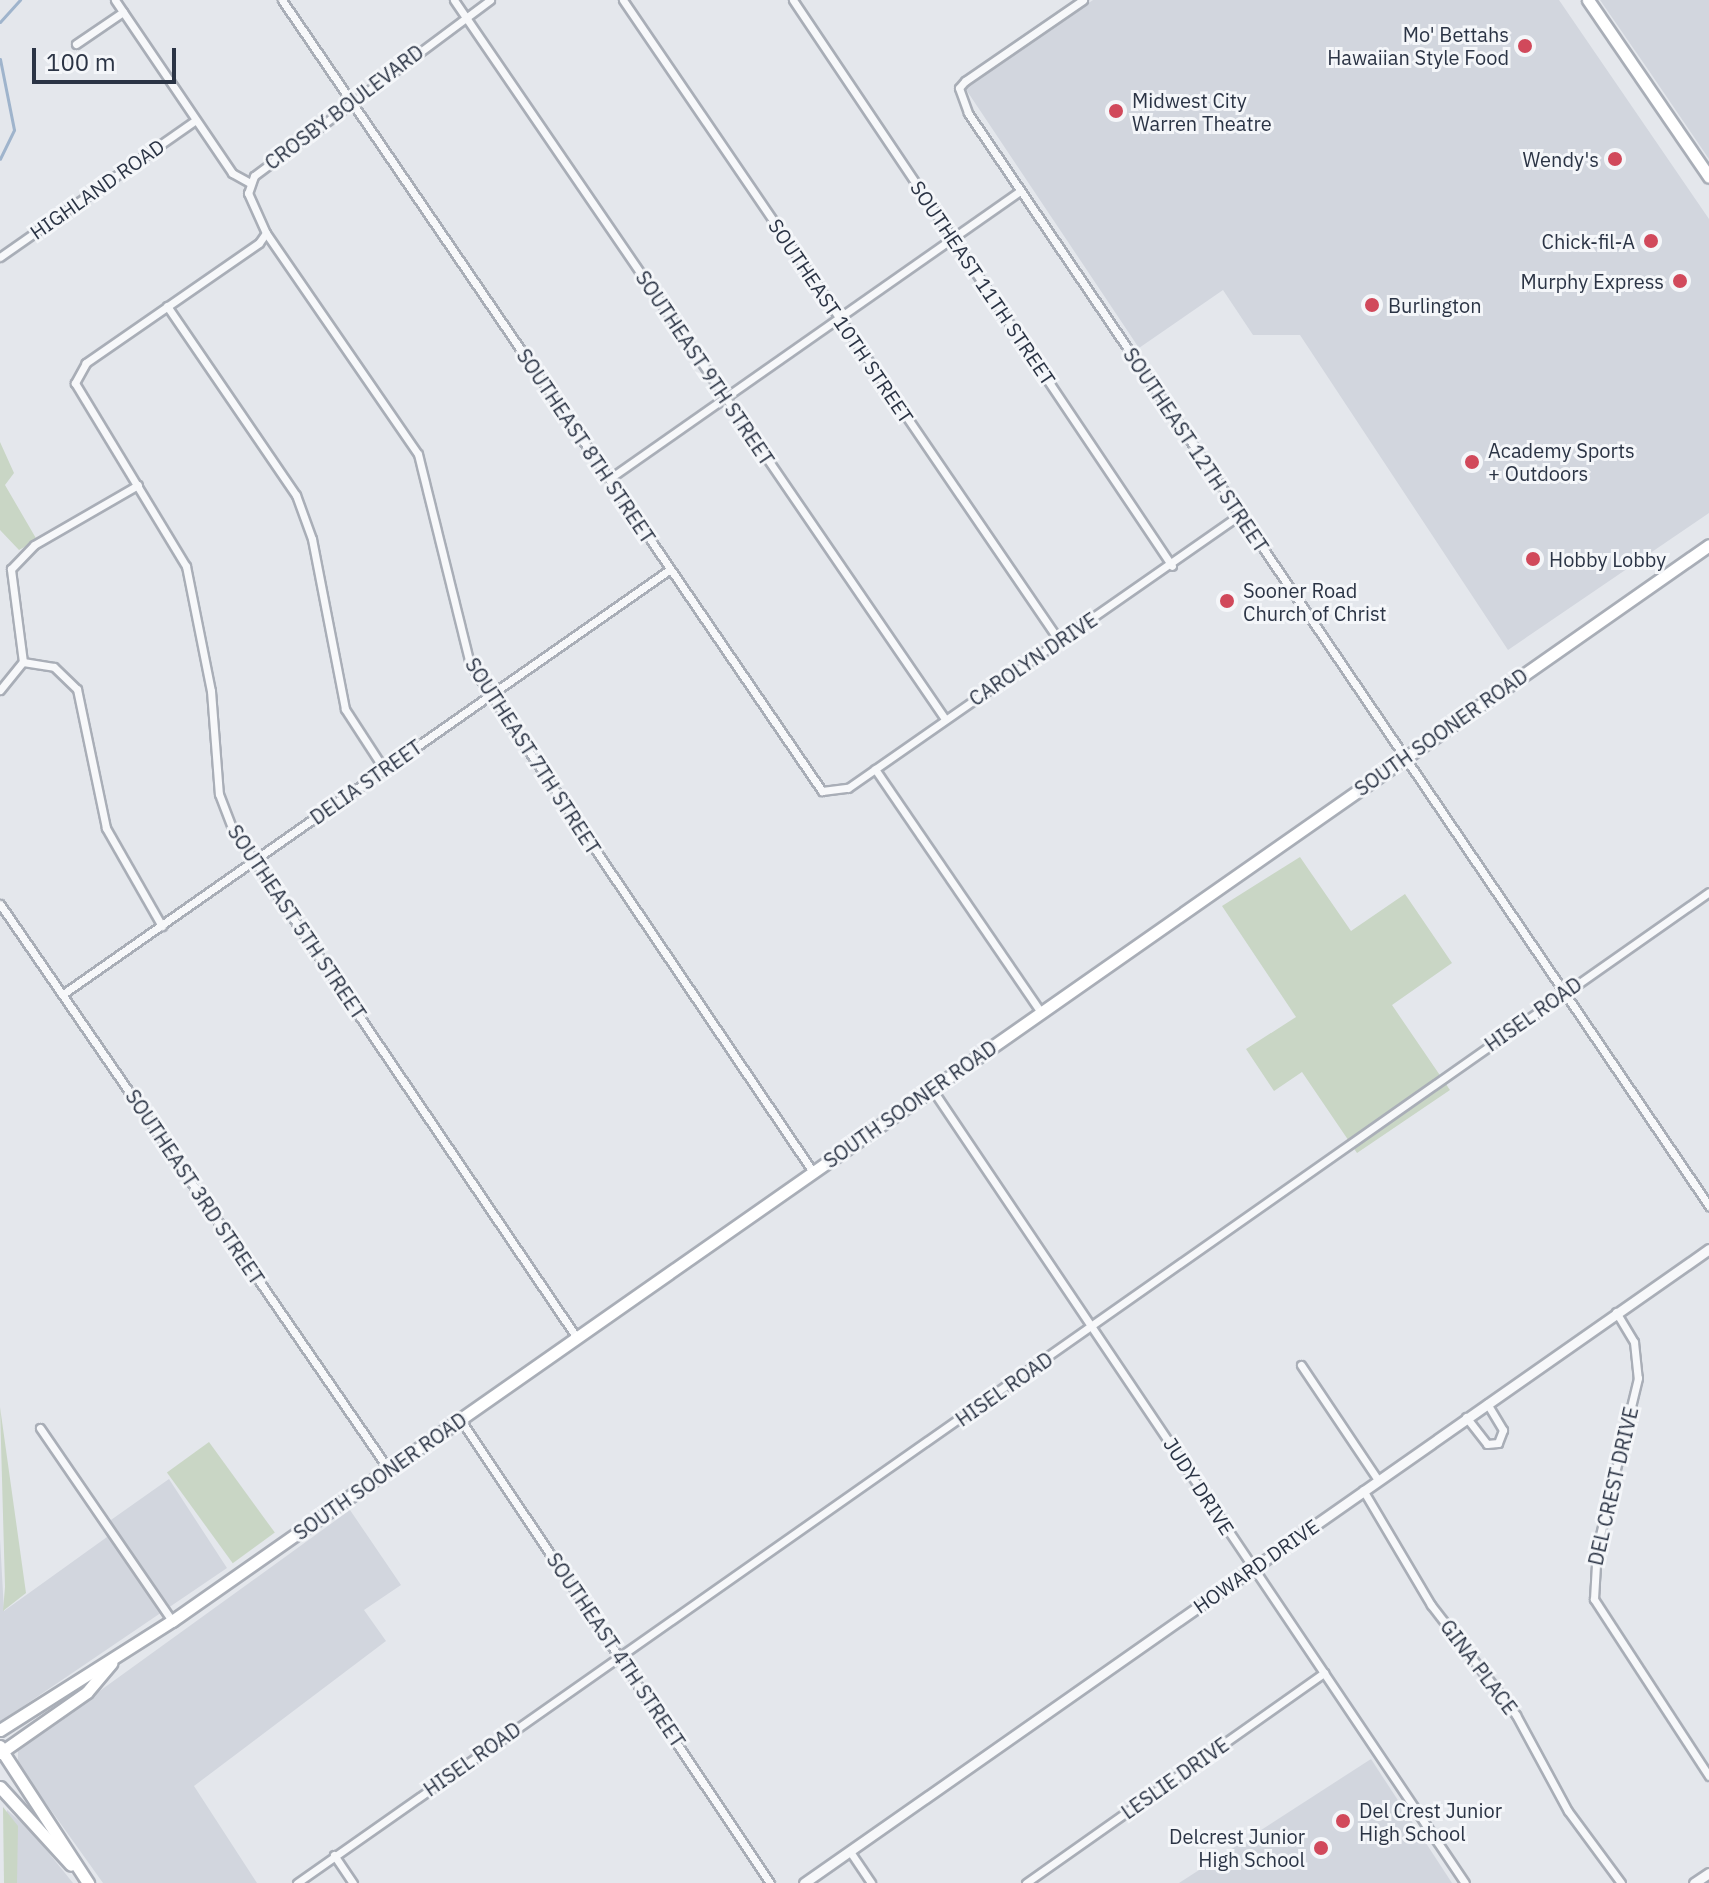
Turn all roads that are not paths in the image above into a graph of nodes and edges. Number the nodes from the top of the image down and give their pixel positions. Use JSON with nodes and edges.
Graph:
{"nodes":[{"id":1,"x":115,"y":0,"type":"edge"},
{"id":2,"x":282,"y":0,"type":"edge"},
{"id":3,"x":454,"y":0,"type":"edge"},
{"id":4,"x":490,"y":0,"type":"edge"},
{"id":5,"x":623,"y":0,"type":"edge"},
{"id":6,"x":793,"y":0,"type":"edge"},
{"id":7,"x":1083,"y":0,"type":"edge"},
{"id":8,"x":1588,"y":0,"type":"edge"},
{"id":9,"x":123,"y":12,"type":"junction"},
{"id":10,"x":466,"y":16,"type":"junction"},
{"id":11,"x":76,"y":44,"type":"dead end"},
{"id":12,"x":350,"y":101,"type":"junction"},
{"id":13,"x":194,"y":121,"type":"junction"},
{"id":14,"x":1709,"y":177,"type":"edge"},
{"id":15,"x":250,"y":183,"type":"junction"},
{"id":16,"x":1020,"y":191,"type":"junction"},
{"id":17,"x":266,"y":233,"type":"junction"},
{"id":18,"x":952,"y":236,"type":"junction"},
{"id":19,"x":0,"y":257,"type":"edge"},
{"id":20,"x":167,"y":306,"type":"junction"},
{"id":21,"x":838,"y":317,"type":"junction"},
{"id":22,"x":724,"y":397,"type":"junction"},
{"id":23,"x":609,"y":479,"type":"junction"},
{"id":24,"x":138,"y":485,"type":"junction"},
{"id":25,"x":1240,"y":515,"type":"junction"},
{"id":26,"x":1709,"y":545,"type":"edge"},
{"id":27,"x":1172,"y":566,"type":"junction"},
{"id":28,"x":669,"y":570,"type":"junction"},
{"id":29,"x":1060,"y":642,"type":"junction"},
{"id":30,"x":23,"y":662,"type":"junction"},
{"id":31,"x":0,"y":690,"type":"edge"},
{"id":32,"x":491,"y":696,"type":"junction"},
{"id":33,"x":945,"y":719,"type":"junction"},
{"id":34,"x":1405,"y":757,"type":"junction"},
{"id":35,"x":384,"y":769,"type":"junction"},
{"id":36,"x":875,"y":769,"type":"junction"},
{"id":37,"x":822,"y":791,"type":"joint"},
{"id":38,"x":256,"y":861,"type":"junction"},
{"id":39,"x":1709,"y":892,"type":"edge"},
{"id":40,"x":0,"y":904,"type":"edge"},
{"id":41,"x":162,"y":926,"type":"junction"},
{"id":42,"x":1564,"y":992,"type":"junction"},
{"id":43,"x":63,"y":994,"type":"junction"},
{"id":44,"x":1041,"y":1012,"type":"junction"},
{"id":45,"x":932,"y":1089,"type":"junction"},
{"id":46,"x":813,"y":1172,"type":"junction"},
{"id":47,"x":1709,"y":1206,"type":"edge"},
{"id":48,"x":1709,"y":1249,"type":"edge"},
{"id":49,"x":1616,"y":1312,"type":"junction"},
{"id":50,"x":1093,"y":1326,"type":"junction"},
{"id":51,"x":577,"y":1338,"type":"junction"},
{"id":52,"x":1301,"y":1365,"type":"dead end"},
{"id":53,"x":1487,"y":1403,"type":"junction"},
{"id":54,"x":1466,"y":1417,"type":"junction"},
{"id":55,"x":460,"y":1419,"type":"junction"},
{"id":56,"x":40,"y":1428,"type":"dead end"},
{"id":57,"x":389,"y":1470,"type":"junction"},
{"id":58,"x":1378,"y":1480,"type":"junction"},
{"id":59,"x":1363,"y":1490,"type":"junction"},
{"id":60,"x":1253,"y":1568,"type":"junction"},
{"id":61,"x":172,"y":1621,"type":"junction"},
{"id":62,"x":621,"y":1656,"type":"junction"},
{"id":63,"x":111,"y":1663,"type":"junction"},
{"id":64,"x":1324,"y":1673,"type":"junction"},
{"id":65,"x":0,"y":1730,"type":"edge"},
{"id":66,"x":1,"y":1750,"type":"edge"},
{"id":67,"x":1709,"y":1776,"type":"edge"},
{"id":68,"x":0,"y":1787,"type":"edge"},
{"id":69,"x":851,"y":1853,"type":"junction"},
{"id":70,"x":334,"y":1855,"type":"junction"},
{"id":71,"x":1709,"y":1873,"type":"edge"},
{"id":72,"x":88,"y":1883,"type":"edge"},
{"id":73,"x":297,"y":1883,"type":"edge"},
{"id":74,"x":353,"y":1883,"type":"edge"},
{"id":75,"x":770,"y":1883,"type":"edge"},
{"id":76,"x":804,"y":1883,"type":"edge"},
{"id":77,"x":871,"y":1883,"type":"edge"},
{"id":78,"x":1026,"y":1883,"type":"edge"},
{"id":79,"x":1465,"y":1883,"type":"edge"},
{"id":80,"x":1621,"y":1883,"type":"edge"},
{"id":81,"x":1694,"y":1883,"type":"edge"}],
"edges":[{"from":1,"to":9,"type":"street"},
{"from":2,"to":12,"type":"street","name":"SOUTHEAST 8TH STREET"},
{"from":3,"to":10,"type":"street","name":"SOUTHEAST 9TH STREET"},
{"from":4,"to":10,"type":"street","name":"CROSBY BOULEVARD"},
{"from":5,"to":21,"type":"street","name":"SOUTHEAST 10TH STREET"},
{"from":6,"to":18,"type":"street","name":"SOUTHEAST 11TH STREET"},
{"from":7,"to":16,"type":"street","name":"SOUTHEAST 12TH STREET"},
{"from":8,"to":14,"type":"main road"},
{"from":9,"to":11,"type":"street"},
{"from":9,"to":13,"type":"street"},
{"from":10,"to":12,"type":"street","name":"CROSBY BOULEVARD"},
{"from":10,"to":22,"type":"street","name":"SOUTHEAST 9TH STREET"},
{"from":12,"to":15,"type":"street","name":"CROSBY BOULEVARD"},
{"from":12,"to":23,"type":"street","name":"SOUTHEAST 8TH STREET"},
{"from":13,"to":15,"type":"street"},
{"from":13,"to":19,"type":"street","name":"HIGHLAND ROAD"},
{"from":15,"to":17,"type":"street","name":"CROSBY BOULEVARD"},
{"from":16,"to":18,"type":"street"},
{"from":16,"to":25,"type":"street","name":"SOUTHEAST 12TH STREET"},
{"from":17,"to":20,"type":"street"},
{"from":17,"to":32,"type":"street","name":"SOUTHEAST 7TH STREET"},
{"from":18,"to":21,"type":"street"},
{"from":18,"to":27,"type":"street","name":"SOUTHEAST 11TH STREET"},
{"from":20,"to":24,"type":"street","name":"SOUTHEAST 5TH STREET"},
{"from":20,"to":35,"type":"street"},
{"from":21,"to":22,"type":"street"},
{"from":21,"to":29,"type":"street","name":"SOUTHEAST 10TH STREET"},
{"from":22,"to":23,"type":"street"},
{"from":22,"to":33,"type":"street","name":"SOUTHEAST 9TH STREET"},
{"from":23,"to":28,"type":"street","name":"SOUTHEAST 8TH STREET"},
{"from":24,"to":30,"type":"street"},
{"from":24,"to":38,"type":"street","name":"SOUTHEAST 5TH STREET"},
{"from":25,"to":27,"type":"street","name":"CAROLYN DRIVE"},
{"from":25,"to":34,"type":"street","name":"SOUTHEAST 12TH STREET"},
{"from":26,"to":34,"type":"main road","name":"SOUTH SOONER ROAD"},
{"from":27,"to":29,"type":"street","name":"CAROLYN DRIVE"},
{"from":28,"to":32,"type":"street","name":"DELIA STREET"},
{"from":28,"to":37,"type":"street","name":"SOUTHEAST 8TH STREET"},
{"from":29,"to":33,"type":"street","name":"CAROLYN DRIVE"},
{"from":30,"to":31,"type":"street"},
{"from":30,"to":41,"type":"street"},
{"from":32,"to":35,"type":"street","name":"DELIA STREET"},
{"from":32,"to":46,"type":"street","name":"SOUTHEAST 7TH STREET"},
{"from":33,"to":36,"type":"street","name":"CAROLYN DRIVE"},
{"from":34,"to":42,"type":"street","name":"SOUTHEAST 12TH STREET"},
{"from":34,"to":44,"type":"main road","name":"SOUTH SOONER ROAD"},
{"from":35,"to":38,"type":"street","name":"DELIA STREET"},
{"from":36,"to":37,"type":"street","name":"CAROLYN DRIVE"},
{"from":36,"to":44,"type":"street"},
{"from":38,"to":41,"type":"street","name":"DELIA STREET"},
{"from":38,"to":51,"type":"street","name":"SOUTHEAST 5TH STREET"},
{"from":39,"to":42,"type":"street","name":"HISEL ROAD"},
{"from":40,"to":43,"type":"street","name":"SOUTHEAST 3RD STREET"},
{"from":41,"to":43,"type":"street","name":"DELIA STREET"},
{"from":42,"to":47,"type":"street","name":"SOUTHEAST 12TH STREET"},
{"from":42,"to":50,"type":"street","name":"HISEL ROAD"},
{"from":43,"to":57,"type":"street","name":"SOUTHEAST 3RD STREET"},
{"from":44,"to":45,"type":"main road","name":"SOUTH SOONER ROAD"},
{"from":45,"to":46,"type":"main road","name":"SOUTH SOONER ROAD"},
{"from":45,"to":50,"type":"street","name":"JUDY DRIVE"},
{"from":46,"to":51,"type":"main road","name":"SOUTH SOONER ROAD"},
{"from":48,"to":49,"type":"street","name":"HOWARD DRIVE"},
{"from":49,"to":53,"type":"street","name":"HOWARD DRIVE"},
{"from":49,"to":67,"type":"street","name":"DEL CREST DRIVE"},
{"from":50,"to":60,"type":"street","name":"JUDY DRIVE"},
{"from":50,"to":62,"type":"street","name":"HISEL ROAD"},
{"from":51,"to":55,"type":"main road","name":"SOUTH SOONER ROAD"},
{"from":52,"to":58,"type":"street"},
{"from":53,"to":54,"type":"street","name":"HOWARD DRIVE"},
{"from":53,"to":54,"type":"street"},
{"from":54,"to":58,"type":"street","name":"HOWARD DRIVE"},
{"from":55,"to":57,"type":"main road","name":"SOUTH SOONER ROAD"},
{"from":55,"to":62,"type":"street","name":"SOUTHEAST 4TH STREET"},
{"from":56,"to":61,"type":"street"},
{"from":57,"to":61,"type":"main road","name":"SOUTH SOONER ROAD"},
{"from":58,"to":59,"type":"street","name":"HOWARD DRIVE"},
{"from":59,"to":60,"type":"street","name":"HOWARD DRIVE"},
{"from":59,"to":80,"type":"street","name":"GINA PLACE"},
{"from":60,"to":64,"type":"street","name":"JUDY DRIVE"},
{"from":60,"to":69,"type":"street","name":"HOWARD DRIVE"},
{"from":61,"to":63,"type":"main road","name":"SOUTH SOONER ROAD"},
{"from":62,"to":70,"type":"street","name":"HISEL ROAD"},
{"from":62,"to":75,"type":"street","name":"SOUTHEAST 4TH STREET"},
{"from":63,"to":65,"type":"main road","name":"SOUTH SOONER ROAD"},
{"from":63,"to":66,"type":"main road","name":"SOUTH SOONER ROAD"},
{"from":64,"to":78,"type":"street","name":"LESLIE DRIVE"},
{"from":64,"to":79,"type":"street","name":"JUDY DRIVE"},
{"from":66,"to":72,"type":"main road"},
{"from":68,"to":72,"type":"main road"},
{"from":69,"to":76,"type":"street","name":"HOWARD DRIVE"},
{"from":69,"to":77,"type":"street"},
{"from":70,"to":73,"type":"street","name":"HISEL ROAD"},
{"from":70,"to":74,"type":"street"},
{"from":71,"to":81,"type":"street"}]}
